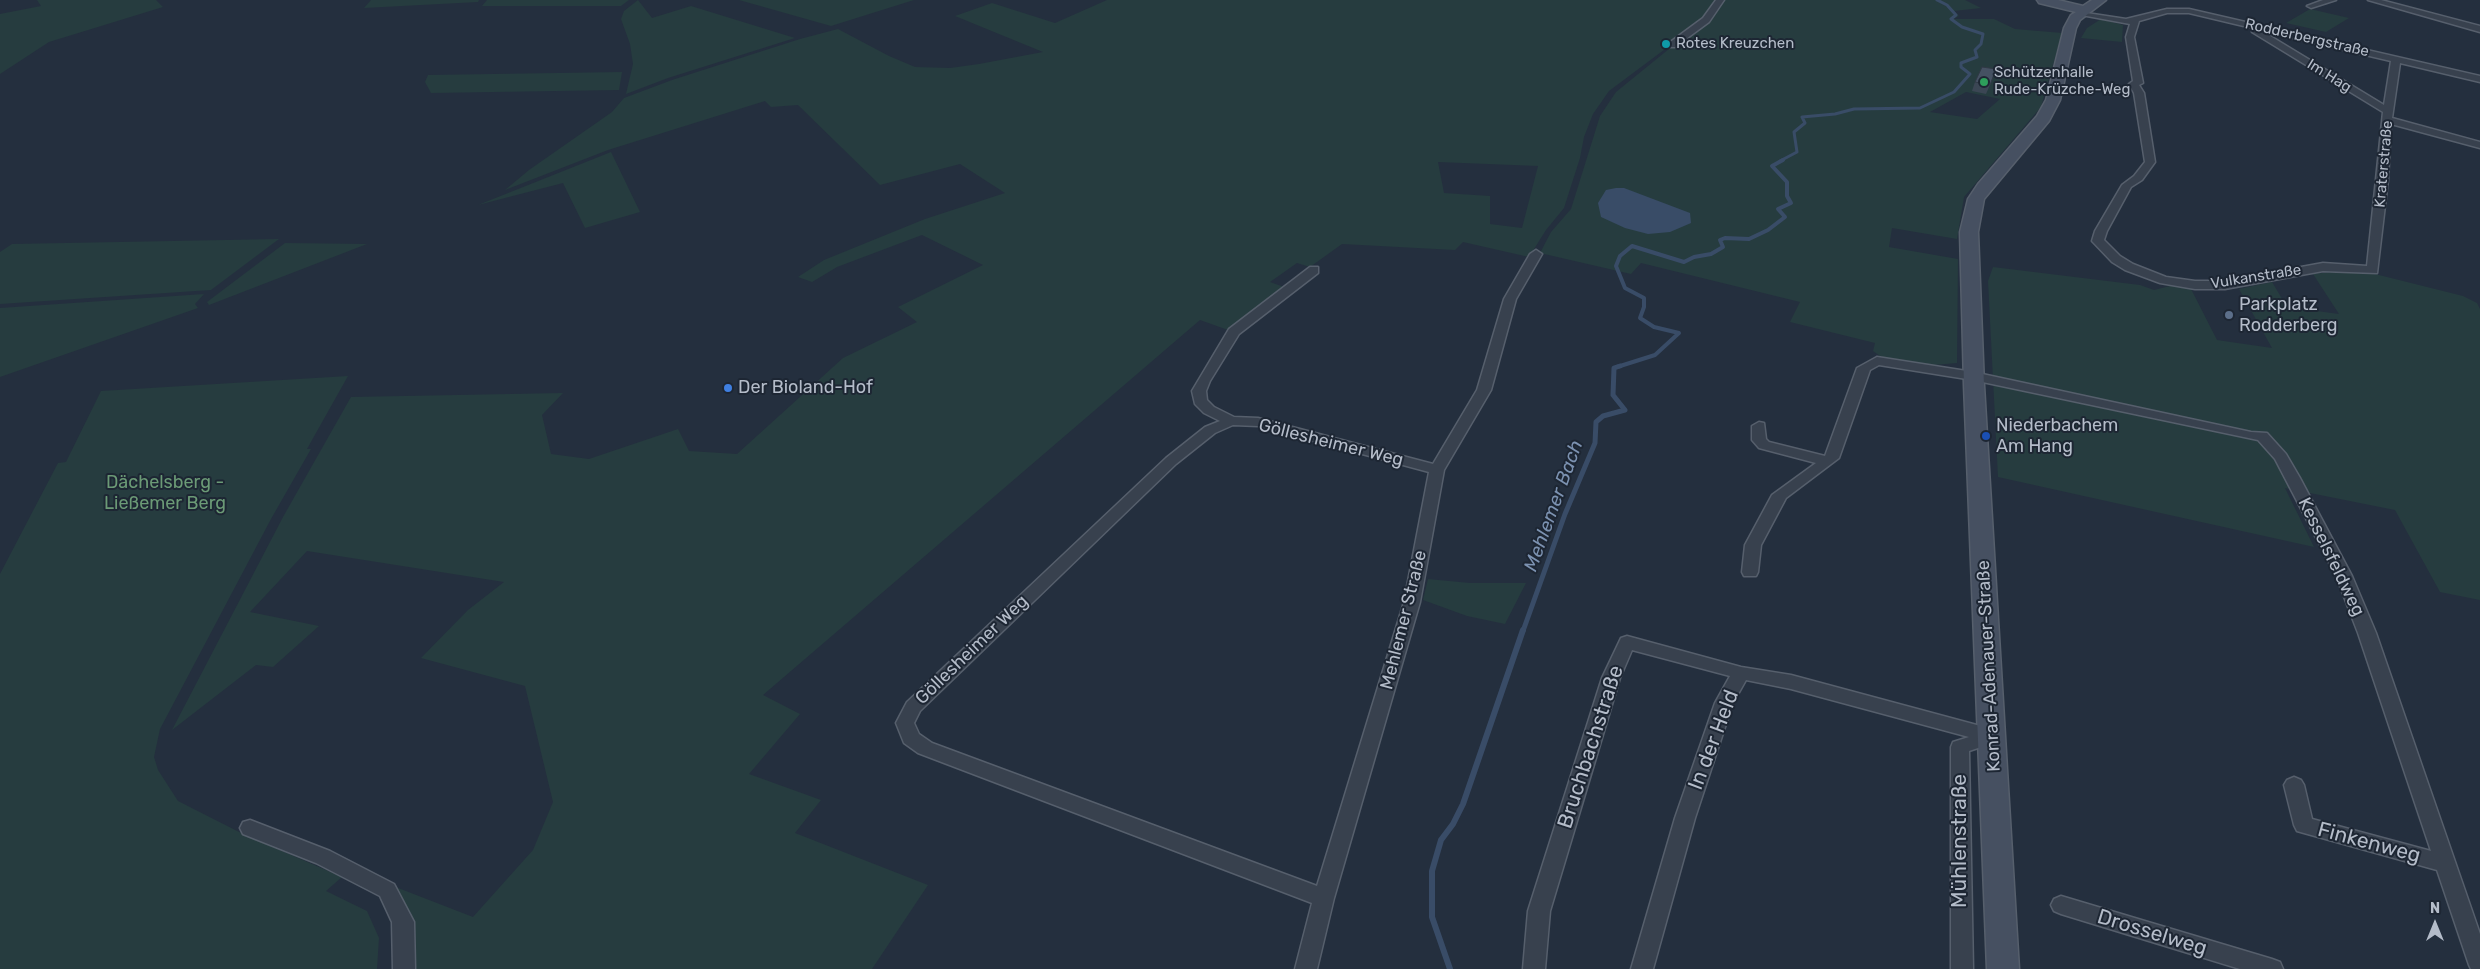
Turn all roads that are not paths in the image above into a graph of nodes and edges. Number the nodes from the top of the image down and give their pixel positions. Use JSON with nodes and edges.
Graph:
{"nodes":[{"id":1,"x":1720,"y":0,"type":"edge"},
{"id":2,"x":2332,"y":0,"type":"edge"},
{"id":3,"x":2372,"y":0,"type":"edge"},
{"id":4,"x":2049,"y":2,"type":"edge"},
{"id":5,"x":2311,"y":6,"type":"dead end"},
{"id":6,"x":2089,"y":7,"type":"edge"},
{"id":7,"x":2135,"y":21,"type":"junction"},
{"id":8,"x":2245,"y":24,"type":"junction"},
{"id":9,"x":2480,"y":28,"type":"edge"},
{"id":10,"x":1672,"y":45,"type":"dead end"},
{"id":11,"x":2396,"y":59,"type":"junction"},
{"id":12,"x":2480,"y":79,"type":"edge"},
{"id":13,"x":2388,"y":116,"type":"junction"},
{"id":14,"x":2480,"y":145,"type":"edge"},
{"id":15,"x":1536,"y":254,"type":"dead end"},
{"id":16,"x":1314,"y":270,"type":"dead end"},
{"id":17,"x":2373,"y":270,"type":"joint"},
{"id":18,"x":1973,"y":369,"type":"junction"},
{"id":19,"x":1232,"y":421,"type":"junction"},
{"id":20,"x":1759,"y":426,"type":"dead end"},
{"id":21,"x":1827,"y":461,"type":"junction"},
{"id":22,"x":1437,"y":470,"type":"junction"},
{"id":23,"x":1750,"y":572,"type":"dead end"},
{"id":24,"x":1741,"y":673,"type":"junction"},
{"id":25,"x":1992,"y":736,"type":"junction"},
{"id":26,"x":2294,"y":785,"type":"dead end"},
{"id":27,"x":250,"y":828,"type":"dead end"},
{"id":28,"x":2446,"y":864,"type":"junction"},
{"id":29,"x":1324,"y":898,"type":"junction"},
{"id":30,"x":2061,"y":905,"type":"dead end"},
{"id":31,"x":2480,"y":965,"type":"edge"},
{"id":32,"x":404,"y":969,"type":"edge"},
{"id":33,"x":1306,"y":969,"type":"edge"},
{"id":34,"x":1534,"y":969,"type":"edge"},
{"id":35,"x":1642,"y":969,"type":"edge"},
{"id":36,"x":1962,"y":969,"type":"edge"},
{"id":37,"x":2003,"y":969,"type":"edge"},
{"id":38,"x":2272,"y":969,"type":"edge"}],
"edges":[{"from":1,"to":10,"type":"street"},
{"from":2,"to":5,"type":"street"},
{"from":3,"to":9,"type":"street"},
{"from":4,"to":6,"type":"main road"},
{"from":6,"to":7,"type":"street","name":"Rodderbergstraße"},
{"from":6,"to":18,"type":"main road","name":"Konrad-Adenauer-Straße"},
{"from":7,"to":8,"type":"street","name":"Rodderbergstraße"},
{"from":7,"to":17,"type":"street","name":"Vulkanstraße"},
{"from":8,"to":11,"type":"street","name":"Rodderbergstraße"},
{"from":8,"to":13,"type":"street","name":"Im Hag"},
{"from":11,"to":12,"type":"street","name":"Rodderbergstraße"},
{"from":11,"to":13,"type":"street","name":"Kraterstraße"},
{"from":13,"to":14,"type":"street","name":"Im Hag"},
{"from":13,"to":17,"type":"street","name":"Kraterstraße"},
{"from":15,"to":22,"type":"street","name":"Mehlemer Straße"},
{"from":16,"to":19,"type":"street"},
{"from":18,"to":21,"type":"street","name":"Kesselsfeldweg"},
{"from":18,"to":25,"type":"main road","name":"Konrad-Adenauer-Straße"},
{"from":18,"to":28,"type":"street","name":"Kesselsfeldweg"},
{"from":19,"to":22,"type":"street","name":"Göllesheimer Weg"},
{"from":19,"to":29,"type":"street","name":"Göllesheimer Weg"},
{"from":20,"to":21,"type":"street"},
{"from":21,"to":23,"type":"street"},
{"from":22,"to":29,"type":"street","name":"Mehlemer Straße"},
{"from":24,"to":25,"type":"street","name":"In der Held"},
{"from":24,"to":34,"type":"street","name":"Bruchbachstraße"},
{"from":24,"to":35,"type":"street","name":"In der Held"},
{"from":25,"to":36,"type":"street","name":"Mühlenstraße"},
{"from":25,"to":37,"type":"main road","name":"Konrad-Adenauer-Straße"},
{"from":26,"to":28,"type":"street","name":"Finkenweg"},
{"from":27,"to":32,"type":"street"},
{"from":28,"to":31,"type":"street","name":"Kesselsfeldweg"},
{"from":29,"to":33,"type":"street","name":"Mehlemer Straße"},
{"from":30,"to":38,"type":"street","name":"Drosselweg"}]}
